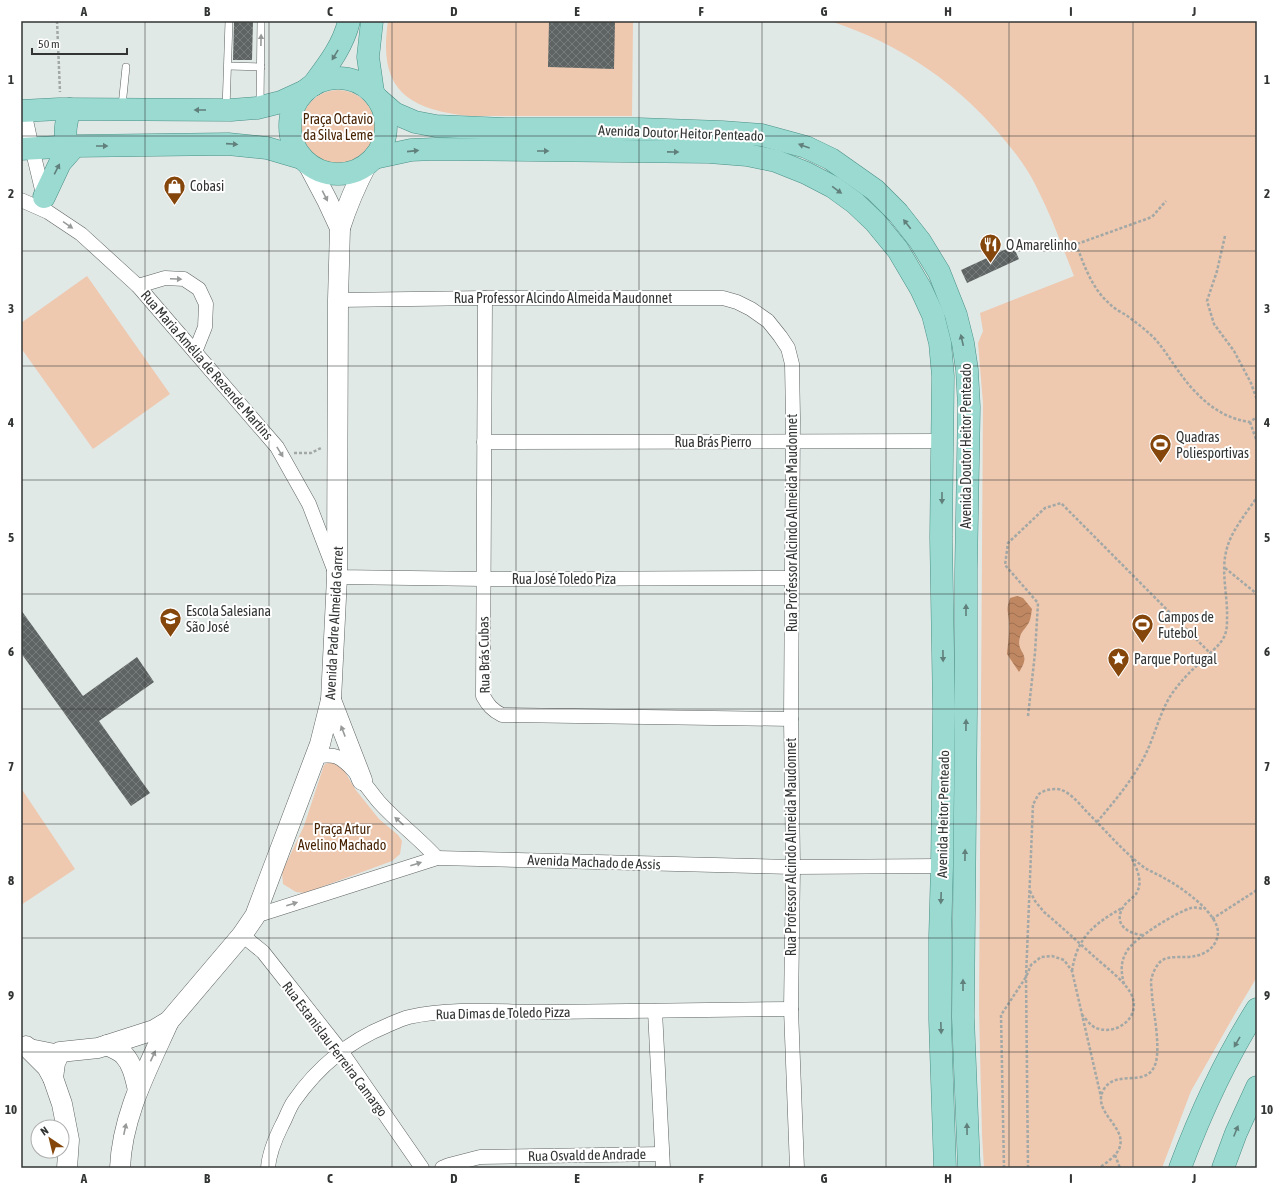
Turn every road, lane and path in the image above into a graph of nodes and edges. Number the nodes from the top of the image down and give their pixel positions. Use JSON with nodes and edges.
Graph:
{"nodes":[{"id":1,"x":58,"y":21,"type":"edge"},
{"id":2,"x":229,"y":21,"type":"edge"},
{"id":3,"x":261,"y":21,"type":"edge"},
{"id":4,"x":349,"y":21,"type":"edge"},
{"id":5,"x":372,"y":21,"type":"edge"},
{"id":6,"x":228,"y":66,"type":"junction"},
{"id":7,"x":126,"y":67,"type":"dead end"},
{"id":8,"x":261,"y":67,"type":"junction"},
{"id":9,"x":309,"y":88,"type":"junction"},
{"id":10,"x":375,"y":95,"type":"junction"},
{"id":11,"x":260,"y":107,"type":"junction"},
{"id":12,"x":66,"y":109,"type":"junction"},
{"id":13,"x":122,"y":110,"type":"junction"},
{"id":14,"x":226,"y":110,"type":"junction"},
{"id":15,"x":23,"y":111,"type":"edge"},
{"id":16,"x":70,"y":146,"type":"junction"},
{"id":17,"x":26,"y":149,"type":"edge"},
{"id":18,"x":304,"y":161,"type":"junction"},
{"id":19,"x":371,"y":161,"type":"junction"},
{"id":20,"x":21,"y":200,"type":"edge"},
{"id":21,"x":1166,"y":201,"type":"dead end"},
{"id":22,"x":46,"y":204,"type":"junction"},
{"id":23,"x":340,"y":228,"type":"junction"},
{"id":24,"x":1225,"y":236,"type":"dead end"},
{"id":25,"x":1076,"y":244,"type":"junction"},
{"id":26,"x":1063,"y":249,"type":"dead end"},
{"id":27,"x":138,"y":286,"type":"junction"},
{"id":28,"x":485,"y":298,"type":"junction"},
{"id":29,"x":338,"y":300,"type":"junction"},
{"id":30,"x":195,"y":352,"type":"junction"},
{"id":31,"x":1257,"y":400,"type":"edge"},
{"id":32,"x":1257,"y":417,"type":"edge"},
{"id":33,"x":1250,"y":422,"type":"junction"},
{"id":34,"x":338,"y":439,"type":"junction"},
{"id":35,"x":793,"y":441,"type":"junction"},
{"id":36,"x":484,"y":442,"type":"junction"},
{"id":37,"x":1257,"y":442,"type":"edge"},
{"id":38,"x":942,"y":450,"type":"junction"},
{"id":39,"x":281,"y":453,"type":"junction"},
{"id":40,"x":1257,"y":497,"type":"edge"},
{"id":41,"x":1225,"y":567,"type":"junction"},
{"id":42,"x":337,"y":577,"type":"junction"},
{"id":43,"x":792,"y":578,"type":"junction"},
{"id":44,"x":484,"y":579,"type":"junction"},
{"id":45,"x":1257,"y":594,"type":"edge"},
{"id":46,"x":966,"y":649,"type":"joint"},
{"id":47,"x":1210,"y":653,"type":"junction"},
{"id":48,"x":331,"y":700,"type":"junction"},
{"id":49,"x":1028,"y":716,"type":"dead end"},
{"id":50,"x":791,"y":719,"type":"junction"},
{"id":51,"x":316,"y":756,"type":"junction"},
{"id":52,"x":362,"y":780,"type":"junction"},
{"id":53,"x":1097,"y":822,"type":"junction"},
{"id":54,"x":1131,"y":857,"type":"junction"},
{"id":55,"x":437,"y":858,"type":"junction"},
{"id":56,"x":942,"y":866,"type":"junction"},
{"id":57,"x":793,"y":867,"type":"junction"},
{"id":58,"x":1257,"y":890,"type":"edge"},
{"id":59,"x":1030,"y":891,"type":"junction"},
{"id":60,"x":1123,"y":907,"type":"junction"},
{"id":61,"x":1205,"y":909,"type":"junction"},
{"id":62,"x":255,"y":916,"type":"junction"},
{"id":63,"x":1212,"y":919,"type":"junction"},
{"id":64,"x":242,"y":935,"type":"junction"},
{"id":65,"x":1143,"y":935,"type":"junction"},
{"id":66,"x":1080,"y":943,"type":"junction"},
{"id":67,"x":1072,"y":971,"type":"junction"},
{"id":68,"x":1026,"y":977,"type":"junction"},
{"id":69,"x":1124,"y":984,"type":"junction"},
{"id":70,"x":791,"y":1008,"type":"junction"},
{"id":71,"x":1257,"y":1009,"type":"edge"},
{"id":72,"x":656,"y":1011,"type":"junction"},
{"id":73,"x":1082,"y":1015,"type":"junction"},
{"id":74,"x":169,"y":1021,"type":"junction"},
{"id":75,"x":23,"y":1044,"type":"edge"},
{"id":76,"x":107,"y":1045,"type":"junction"},
{"id":77,"x":341,"y":1051,"type":"junction"},
{"id":78,"x":60,"y":1052,"type":"junction"},
{"id":79,"x":53,"y":1078,"type":"junction"},
{"id":80,"x":1257,"y":1087,"type":"edge"},
{"id":81,"x":138,"y":1090,"type":"junction"},
{"id":82,"x":1101,"y":1098,"type":"junction"},
{"id":83,"x":1251,"y":1114,"type":"edge"},
{"id":84,"x":1115,"y":1155,"type":"junction"},
{"id":85,"x":662,"y":1161,"type":"edge"},
{"id":86,"x":67,"y":1168,"type":"edge"},
{"id":87,"x":120,"y":1168,"type":"edge"},
{"id":88,"x":268,"y":1168,"type":"edge"},
{"id":89,"x":422,"y":1168,"type":"edge"},
{"id":90,"x":442,"y":1168,"type":"edge"},
{"id":91,"x":797,"y":1168,"type":"edge"},
{"id":92,"x":946,"y":1168,"type":"edge"},
{"id":93,"x":969,"y":1168,"type":"edge"},
{"id":94,"x":1004,"y":1168,"type":"edge"},
{"id":95,"x":1028,"y":1168,"type":"edge"},
{"id":96,"x":1099,"y":1168,"type":"edge"},
{"id":97,"x":1120,"y":1168,"type":"edge"},
{"id":98,"x":1180,"y":1168,"type":"edge"},
{"id":99,"x":1223,"y":1168,"type":"edge"}],
"edges":[{"from":1,"to":12,"type":"path"},
{"from":2,"to":6,"type":"lane"},
{"from":8,"to":3,"type":"lane","one_way":true},
{"from":4,"to":9,"type":"main road","one_way":true},
{"from":5,"to":10,"type":"main road"},
{"from":6,"to":8,"type":"lane"},
{"from":6,"to":14,"type":"lane"},
{"from":7,"to":13,"type":"lane"},
{"from":8,"to":11,"type":"lane"},
{"from":9,"to":10,"type":"main road"},
{"from":9,"to":11,"type":"main road"},
{"from":9,"to":18,"type":"main road"},
{"from":10,"to":19,"type":"main road"},
{"from":46,"to":10,"type":"main road","name":"Avenida Doutor Heitor Penteado","one_way":true},
{"from":11,"to":14,"type":"main road"},
{"from":12,"to":13,"type":"main road"},
{"from":12,"to":15,"type":"main road"},
{"from":12,"to":16,"type":"main road"},
{"from":14,"to":13,"type":"main road","one_way":true},
{"from":15,"to":17,"type":"street"},
{"from":16,"to":17,"type":"main road"},
{"from":16,"to":18,"type":"main road","one_way":true},
{"from":22,"to":16,"type":"main road","one_way":true},
{"from":17,"to":22,"type":"street"},
{"from":18,"to":19,"type":"main road"},
{"from":18,"to":23,"type":"street","name":"Avenida Padre Almeida Garret","one_way":true},
{"from":19,"to":23,"type":"street"},
{"from":19,"to":38,"type":"main road","name":"Avenida Doutor Heitor Penteado","one_way":true},
{"from":20,"to":22,"type":"street","name":"Rua Maria Amélia de Rezende Martins"},
{"from":21,"to":25,"type":"path"},
{"from":22,"to":27,"type":"street","name":"Rua Maria Amélia de Rezende Martins","one_way":true},
{"from":23,"to":29,"type":"street","name":"Avenida Padre Almeida Garret"},
{"from":24,"to":31,"type":"path"},
{"from":25,"to":26,"type":"path"},
{"from":25,"to":33,"type":"path"},
{"from":27,"to":30,"type":"street","name":"Rua Maria Amélia de Rezende Martins"},
{"from":27,"to":30,"type":"street","one_way":true},
{"from":28,"to":29,"type":"street","name":"Rua Professor Alcindo Almeida Maudonnet"},
{"from":28,"to":35,"type":"street","name":"Rua Professor Alcindo Almeida Maudonnet"},
{"from":28,"to":36,"type":"street","name":"Rua Brás Cubas"},
{"from":29,"to":34,"type":"street","name":"Avenida Padre Almeida Garret"},
{"from":30,"to":39,"type":"street","name":"Rua Maria Amélia de Rezende Martins","one_way":true},
{"from":32,"to":33,"type":"path"},
{"from":33,"to":37,"type":"path"},
{"from":34,"to":39,"type":"path"},
{"from":34,"to":42,"type":"street","name":"Avenida Padre Almeida Garret"},
{"from":35,"to":36,"type":"street","name":"Rua Brás Pierro"},
{"from":35,"to":38,"type":"street","name":"Rua Brás Pierro"},
{"from":35,"to":43,"type":"street","name":"Rua Professor Alcindo Almeida Maudonnet"},
{"from":36,"to":44,"type":"street","name":"Rua Brás Cubas"},
{"from":38,"to":56,"type":"main road","name":"Avenida Heitor Penteado","one_way":true},
{"from":39,"to":42,"type":"street","name":"Rua Maria Amélia de Rezende Martins"},
{"from":40,"to":41,"type":"path"},
{"from":41,"to":45,"type":"path"},
{"from":41,"to":47,"type":"path"},
{"from":42,"to":44,"type":"street","name":"Rua José Toledo Piza"},
{"from":42,"to":48,"type":"street","name":"Avenida Padre Almeida Garret"},
{"from":43,"to":44,"type":"street","name":"Rua José Toledo Piza"},
{"from":43,"to":50,"type":"street","name":"Rua Professor Alcindo Almeida Maudonnet"},
{"from":44,"to":50,"type":"street","name":"Rua Brás Cubas"},
{"from":93,"to":46,"type":"main road","name":"Avenida Heitor Penteado","one_way":true},
{"from":47,"to":49,"type":"path"},
{"from":47,"to":53,"type":"path"},
{"from":48,"to":51,"type":"street","name":"Avenida Padre Almeida Garret"},
{"from":52,"to":48,"type":"street","one_way":true},
{"from":50,"to":57,"type":"street","name":"Rua Professor Alcindo Almeida Maudonnet"},
{"from":51,"to":52,"type":"street"},
{"from":51,"to":62,"type":"street","name":"Avenida Padre Almeida Garret"},
{"from":55,"to":52,"type":"street","one_way":true},
{"from":53,"to":54,"type":"path"},
{"from":53,"to":59,"type":"path"},
{"from":54,"to":60,"type":"path"},
{"from":54,"to":61,"type":"path"},
{"from":55,"to":57,"type":"street","name":"Avenida Machado de Assis"},
{"from":62,"to":55,"type":"street","name":"Avenida Machado de Assis","one_way":true},
{"from":56,"to":57,"type":"street","name":"Avenida Machado de Assis"},
{"from":56,"to":92,"type":"main road","name":"Avenida Heitor Penteado","one_way":true},
{"from":57,"to":70,"type":"street","name":"Rua Professor Alcindo Almeida Maudonnet"},
{"from":58,"to":63,"type":"path"},
{"from":59,"to":66,"type":"path"},
{"from":59,"to":68,"type":"path"},
{"from":60,"to":65,"type":"path"},
{"from":60,"to":66,"type":"path"},
{"from":61,"to":63,"type":"path"},
{"from":61,"to":65,"type":"path"},
{"from":62,"to":64,"type":"street","name":"Avenida Padre Almeida Garret"},
{"from":63,"to":82,"type":"path"},
{"from":64,"to":74,"type":"street","name":"Avenida Padre Almeida Garret"},
{"from":64,"to":77,"type":"street","name":"Rua Estanislau Ferreira Camargo"},
{"from":65,"to":69,"type":"path"},
{"from":66,"to":67,"type":"path"},
{"from":66,"to":69,"type":"path"},
{"from":67,"to":68,"type":"path"},
{"from":67,"to":73,"type":"path"},
{"from":68,"to":94,"type":"path"},
{"from":68,"to":95,"type":"path"},
{"from":69,"to":73,"type":"path"},
{"from":70,"to":72,"type":"street","name":"Rua Dimas de Toledo Pizza"},
{"from":70,"to":91,"type":"street","name":"Rua Professor Alcindo Almeida Maudonnet"},
{"from":71,"to":98,"type":"main road","one_way":true},
{"from":72,"to":77,"type":"street","name":"Rua Dimas de Toledo Pizza"},
{"from":72,"to":85,"type":"street"},
{"from":73,"to":82,"type":"path"},
{"from":74,"to":76,"type":"street","name":"Avenida Padre Almeida Garret"},
{"from":81,"to":74,"type":"street","one_way":true},
{"from":75,"to":78,"type":"street","name":"Avenida Padre Almeida Garret"},
{"from":75,"to":79,"type":"street"},
{"from":76,"to":78,"type":"street","name":"Avenida Padre Almeida Garret"},
{"from":76,"to":81,"type":"street"},
{"from":77,"to":88,"type":"street","name":"Rua Dimas de Toledo Pizza"},
{"from":77,"to":89,"type":"street","name":"Rua Estanislau Ferreira Camargo"},
{"from":78,"to":79,"type":"street"},
{"from":79,"to":86,"type":"street"},
{"from":80,"to":83,"type":"main road"},
{"from":87,"to":81,"type":"street","one_way":true},
{"from":82,"to":84,"type":"path"},
{"from":99,"to":83,"type":"main road","one_way":true},
{"from":84,"to":96,"type":"path"},
{"from":84,"to":97,"type":"path"},
{"from":85,"to":90,"type":"street","name":"Rua Osvald de Andrade"}]}
